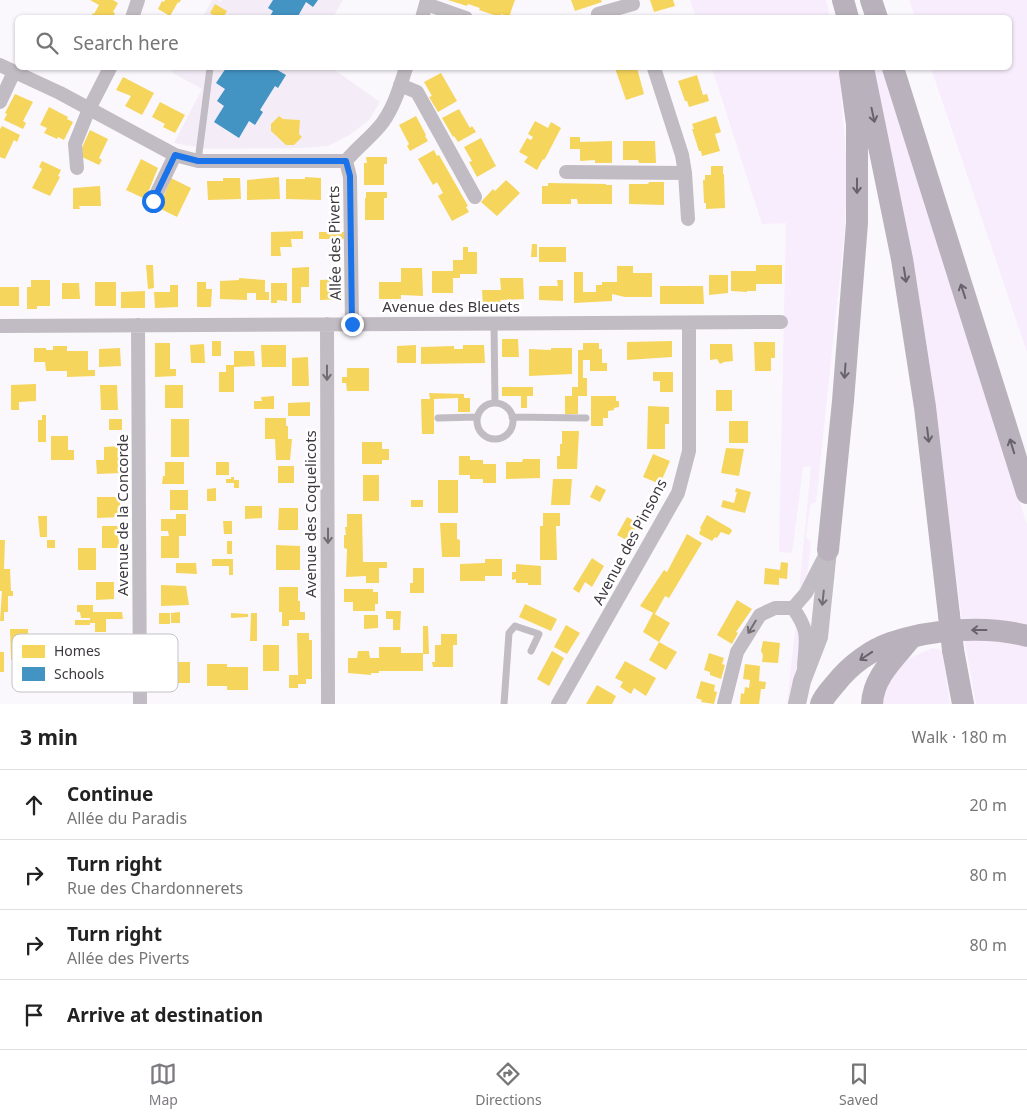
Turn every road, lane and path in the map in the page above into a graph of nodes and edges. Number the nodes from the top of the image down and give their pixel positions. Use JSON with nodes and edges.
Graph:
{"nodes":[{"id":1,"x":138,"y":0,"type":"edge"},
{"id":2,"x":841,"y":0,"type":"edge"},
{"id":3,"x":871,"y":0,"type":"edge"},
{"id":4,"x":633,"y":2,"type":"edge"},
{"id":5,"x":425,"y":7,"type":"edge"},
{"id":6,"x":598,"y":14,"type":"dead end"},
{"id":7,"x":133,"y":15,"type":"edge"},
{"id":8,"x":455,"y":15,"type":"edge"},
{"id":9,"x":637,"y":15,"type":"edge"},
{"id":10,"x":842,"y":15,"type":"edge"},
{"id":11,"x":847,"y":15,"type":"edge"},
{"id":12,"x":876,"y":15,"type":"edge"},
{"id":13,"x":0,"y":65,"type":"edge"},
{"id":14,"x":109,"y":70,"type":"edge"},
{"id":15,"x":210,"y":70,"type":"edge"},
{"id":16,"x":405,"y":70,"type":"edge"},
{"id":17,"x":655,"y":70,"type":"edge"},
{"id":18,"x":849,"y":70,"type":"edge"},
{"id":19,"x":863,"y":70,"type":"edge"},
{"id":20,"x":894,"y":70,"type":"edge"},
{"id":21,"x":14,"y":72,"type":"junction"},
{"id":22,"x":400,"y":85,"type":"junction"},
{"id":23,"x":0,"y":102,"type":"edge"},
{"id":24,"x":89,"y":109,"type":"junction"},
{"id":25,"x":175,"y":155,"type":"junction"},
{"id":26,"x":198,"y":161,"type":"junction"},
{"id":27,"x":346,"y":161,"type":"junction"},
{"id":28,"x":77,"y":168,"type":"dead end"},
{"id":29,"x":566,"y":172,"type":"dead end"},
{"id":30,"x":685,"y":173,"type":"junction"},
{"id":31,"x":475,"y":197,"type":"dead end"},
{"id":32,"x":153,"y":201,"type":"dead end"},
{"id":33,"x":688,"y":220,"type":"dead end"},
{"id":34,"x":781,"y":322,"type":"dead end"},
{"id":35,"x":688,"y":323,"type":"junction"},
{"id":36,"x":327,"y":324,"type":"junction"},
{"id":37,"x":352,"y":324,"type":"junction"},
{"id":38,"x":494,"y":324,"type":"junction"},
{"id":39,"x":138,"y":325,"type":"junction"},
{"id":40,"x":0,"y":326,"type":"edge"},
{"id":41,"x":495,"y":403,"type":"junction"},
{"id":42,"x":477,"y":417,"type":"junction"},
{"id":43,"x":512,"y":417,"type":"junction"},
{"id":44,"x":438,"y":418,"type":"dead end"},
{"id":45,"x":586,"y":418,"type":"dead end"},
{"id":46,"x":1027,"y":493,"type":"edge"},
{"id":47,"x":828,"y":550,"type":"junction"},
{"id":48,"x":793,"y":608,"type":"junction"},
{"id":49,"x":140,"y":634,"type":"edge"},
{"id":50,"x":1027,"y":636,"type":"edge"},
{"id":51,"x":910,"y":638,"type":"junction"},
{"id":52,"x":532,"y":651,"type":"dead end"},
{"id":53,"x":802,"y":681,"type":"junction"},
{"id":54,"x":328,"y":704,"type":"edge"},
{"id":55,"x":504,"y":704,"type":"edge"},
{"id":56,"x":558,"y":704,"type":"edge"},
{"id":57,"x":724,"y":704,"type":"edge"},
{"id":58,"x":797,"y":704,"type":"edge"},
{"id":59,"x":821,"y":704,"type":"edge"},
{"id":60,"x":872,"y":704,"type":"edge"},
{"id":61,"x":963,"y":704,"type":"edge"}],
"edges":[{"from":1,"to":7,"type":"street"},
{"from":2,"to":10,"type":"main road"},
{"from":2,"to":11,"type":"main road"},
{"from":3,"to":12,"type":"main road"},
{"from":4,"to":6,"type":"street"},
{"from":4,"to":9,"type":"street"},
{"from":5,"to":8,"type":"street"},
{"from":13,"to":21,"type":"street"},
{"from":14,"to":24,"type":"street"},
{"from":15,"to":26,"type":"lane"},
{"from":16,"to":22,"type":"street"},
{"from":17,"to":30,"type":"street"},
{"from":18,"to":47,"type":"main road","one_way":true},
{"from":19,"to":61,"type":"main road","one_way":true,"bridge":true},
{"from":46,"to":20,"type":"main road","one_way":true},
{"from":21,"to":23,"type":"street"},
{"from":21,"to":24,"type":"street"},
{"from":22,"to":27,"type":"street"},
{"from":22,"to":31,"type":"street"},
{"from":24,"to":25,"type":"street"},
{"from":24,"to":28,"type":"street"},
{"from":25,"to":26,"type":"street"},
{"from":25,"to":32,"type":"street"},
{"from":26,"to":27,"type":"street"},
{"from":27,"to":37,"type":"street","name":"Allée des Piverts"},
{"from":29,"to":30,"type":"street"},
{"from":30,"to":33,"type":"street"},
{"from":34,"to":35,"type":"street","name":"Avenue des Bleuets"},
{"from":35,"to":38,"type":"street","name":"Avenue des Bleuets"},
{"from":35,"to":56,"type":"street","name":"Avenue des Pinsons"},
{"from":36,"to":37,"type":"street","name":"Avenue des Bleuets"},
{"from":36,"to":39,"type":"street","name":"Avenue des Bleuets"},
{"from":36,"to":54,"type":"street","name":"Avenue des Coquelicots","one_way":true},
{"from":37,"to":38,"type":"street","name":"Avenue des Bleuets"},
{"from":38,"to":41,"type":"lane"},
{"from":39,"to":40,"type":"street","name":"Avenue des Bleuets"},
{"from":39,"to":49,"type":"street","name":"Avenue de la Concorde"},
{"from":41,"to":42,"type":"lane"},
{"from":41,"to":43,"type":"lane"},
{"from":42,"to":43,"type":"lane"},
{"from":42,"to":44,"type":"lane"},
{"from":43,"to":45,"type":"lane"},
{"from":47,"to":48,"type":"street"},
{"from":47,"to":53,"type":"street","one_way":true},
{"from":48,"to":53,"type":"street"},
{"from":48,"to":57,"type":"street","one_way":true},
{"from":50,"to":51,"type":"main road","one_way":true},
{"from":51,"to":59,"type":"main road","one_way":true},
{"from":51,"to":60,"type":"main road"},
{"from":52,"to":55,"type":"lane"},
{"from":53,"to":58,"type":"street"}]}
